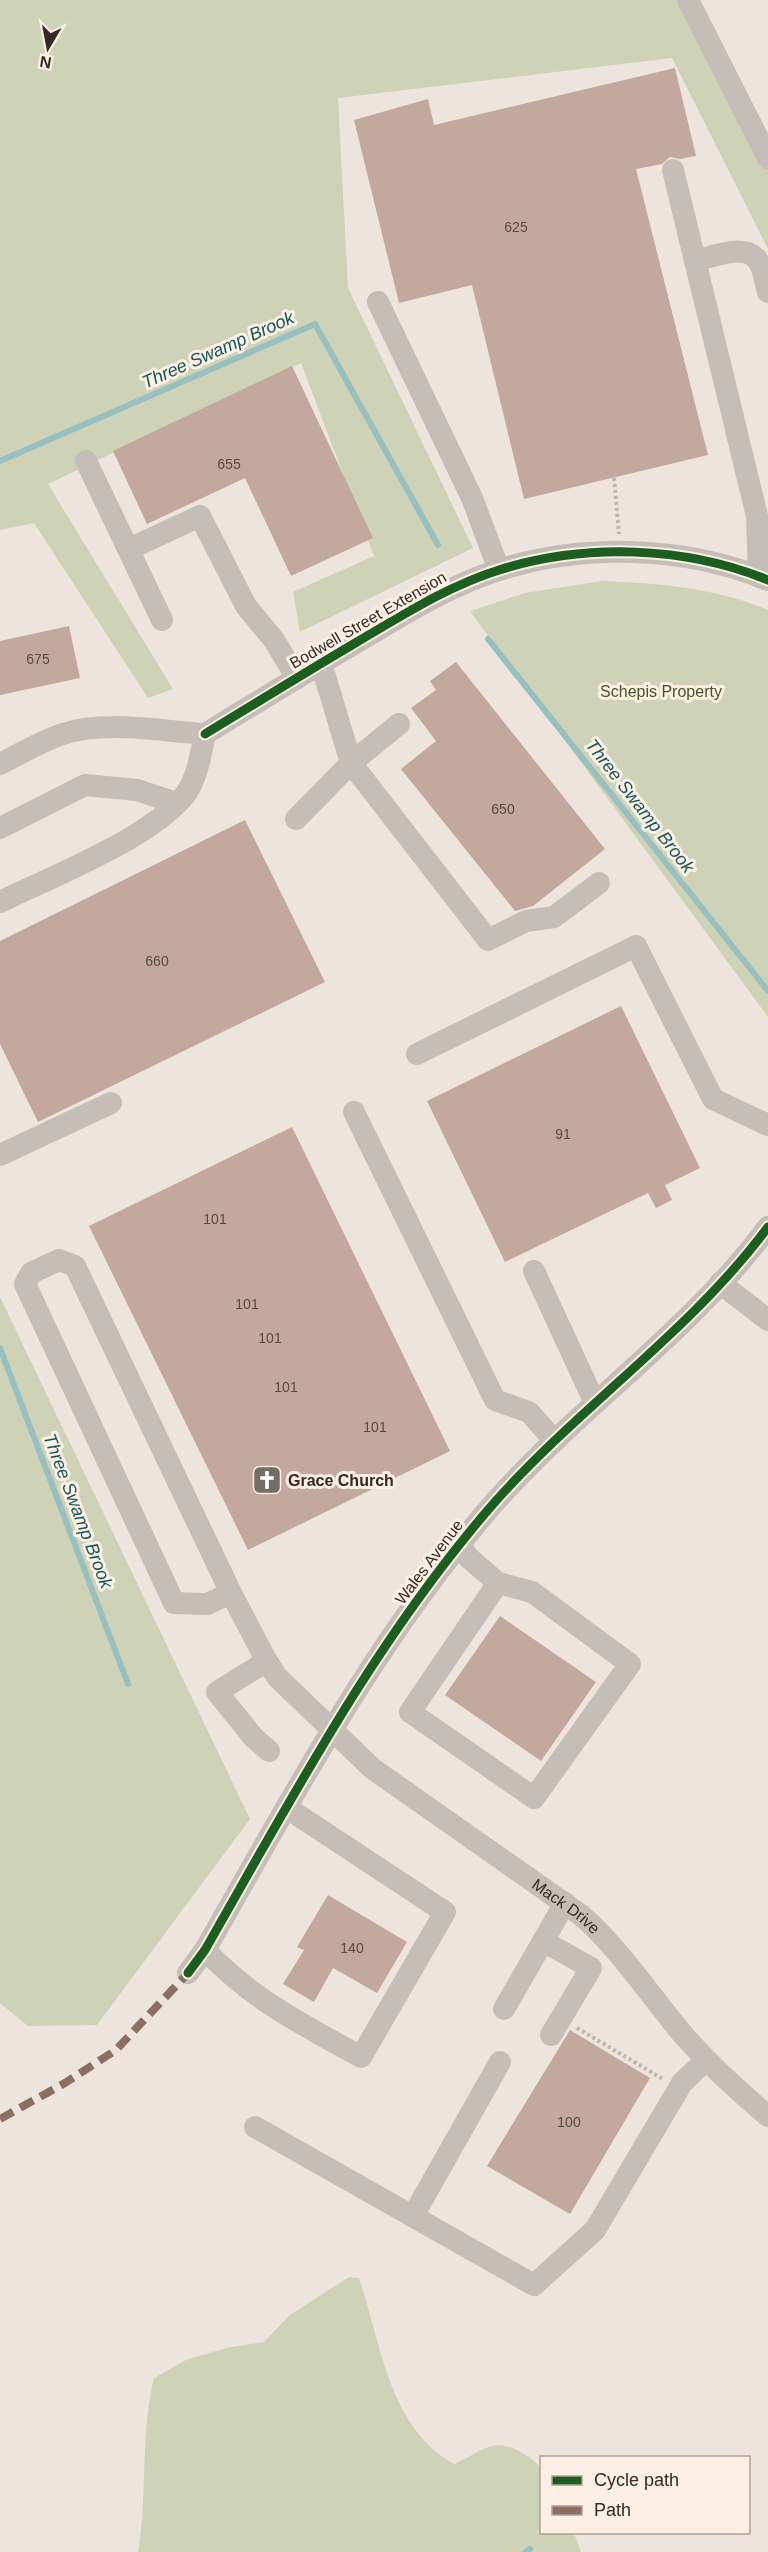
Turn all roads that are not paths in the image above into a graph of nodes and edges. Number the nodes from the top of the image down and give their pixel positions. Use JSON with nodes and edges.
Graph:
{"nodes":[{"id":1,"x":688,"y":0,"type":"edge"},
{"id":2,"x":768,"y":158,"type":"edge"},
{"id":3,"x":673,"y":170,"type":"dead end"},
{"id":4,"x":695,"y":261,"type":"junction"},
{"id":5,"x":768,"y":292,"type":"edge"},
{"id":6,"x":378,"y":302,"type":"dead end"},
{"id":7,"x":86,"y":461,"type":"dead end"},
{"id":8,"x":762,"y":517,"type":"edge"},
{"id":9,"x":129,"y":549,"type":"junction"},
{"id":10,"x":499,"y":570,"type":"junction"},
{"id":11,"x":763,"y":578,"type":"edge"},
{"id":12,"x":162,"y":620,"type":"dead end"},
{"id":13,"x":321,"y":663,"type":"junction"},
{"id":14,"x":297,"y":678,"type":"junction"},
{"id":15,"x":399,"y":724,"type":"dead end"},
{"id":16,"x":205,"y":734,"type":"junction"},
{"id":17,"x":351,"y":763,"type":"junction"},
{"id":18,"x":0,"y":764,"type":"edge"},
{"id":19,"x":176,"y":803,"type":"junction"},
{"id":20,"x":297,"y":819,"type":"dead end"},
{"id":21,"x":0,"y":828,"type":"edge"},
{"id":22,"x":599,"y":883,"type":"dead end"},
{"id":23,"x":0,"y":902,"type":"edge"},
{"id":24,"x":417,"y":1054,"type":"dead end"},
{"id":25,"x":111,"y":1103,"type":"dead end"},
{"id":26,"x":354,"y":1112,"type":"dead end"},
{"id":27,"x":768,"y":1125,"type":"edge"},
{"id":28,"x":0,"y":1155,"type":"edge"},
{"id":29,"x":768,"y":1227,"type":"edge"},
{"id":30,"x":534,"y":1270,"type":"dead end"},
{"id":31,"x":720,"y":1283,"type":"junction"},
{"id":32,"x":768,"y":1320,"type":"edge"},
{"id":33,"x":595,"y":1403,"type":"junction"},
{"id":34,"x":555,"y":1441,"type":"junction"},
{"id":35,"x":459,"y":1544,"type":"junction"},
{"id":36,"x":498,"y":1582,"type":"junction"},
{"id":37,"x":231,"y":1593,"type":"junction"},
{"id":38,"x":267,"y":1661,"type":"junction"},
{"id":39,"x":332,"y":1731,"type":"junction"},
{"id":40,"x":269,"y":1751,"type":"dead end"},
{"id":41,"x":287,"y":1808,"type":"junction"},
{"id":42,"x":565,"y":1903,"type":"junction"},
{"id":43,"x":543,"y":1941,"type":"junction"},
{"id":44,"x":205,"y":1950,"type":"junction"},
{"id":45,"x":188,"y":1973,"type":"dead end"},
{"id":46,"x":504,"y":2009,"type":"dead end"},
{"id":47,"x":556,"y":2027,"type":"road end"},
{"id":48,"x":706,"y":2060,"type":"junction"},
{"id":49,"x":500,"y":2062,"type":"dead end"},
{"id":50,"x":768,"y":2116,"type":"edge"},
{"id":51,"x":255,"y":2127,"type":"dead end"},
{"id":52,"x":412,"y":2216,"type":"junction"}],
"edges":[{"from":1,"to":2,"type":"street"},
{"from":3,"to":4,"type":"street"},
{"from":4,"to":5,"type":"street"},
{"from":4,"to":8,"type":"street"},
{"from":6,"to":10,"type":"street"},
{"from":7,"to":9,"type":"street"},
{"from":8,"to":11,"type":"street"},
{"from":9,"to":12,"type":"street"},
{"from":9,"to":14,"type":"street"},
{"from":10,"to":11,"type":"street","name":"Bodwell Street Extension"},
{"from":10,"to":13,"type":"street","name":"Bodwell Street Extension"},
{"from":13,"to":14,"type":"street","name":"Bodwell Street Extension"},
{"from":13,"to":17,"type":"street"},
{"from":14,"to":16,"type":"street","name":"Bodwell Street Extension"},
{"from":15,"to":17,"type":"street"},
{"from":16,"to":18,"type":"street"},
{"from":16,"to":19,"type":"street"},
{"from":17,"to":20,"type":"street"},
{"from":17,"to":22,"type":"street"},
{"from":19,"to":21,"type":"street"},
{"from":19,"to":23,"type":"street"},
{"from":24,"to":27,"type":"street"},
{"from":25,"to":28,"type":"street"},
{"from":26,"to":34,"type":"street"},
{"from":29,"to":31,"type":"street","name":"Wales Avenue"},
{"from":30,"to":33,"type":"street"},
{"from":31,"to":32,"type":"street"},
{"from":31,"to":33,"type":"street","name":"Wales Avenue"},
{"from":33,"to":34,"type":"street","name":"Wales Avenue"},
{"from":34,"to":35,"type":"street","name":"Wales Avenue"},
{"from":35,"to":36,"type":"street"},
{"from":35,"to":39,"type":"street","name":"Wales Avenue"},
{"from":36,"to":36,"type":"street"},
{"from":37,"to":37,"type":"street","name":"Mack Drive"},
{"from":37,"to":38,"type":"street","name":"Mack Drive"},
{"from":38,"to":39,"type":"street","name":"Mack Drive"},
{"from":38,"to":40,"type":"street"},
{"from":39,"to":41,"type":"street","name":"Wales Avenue"},
{"from":39,"to":42,"type":"street","name":"Mack Drive"},
{"from":41,"to":44,"type":"street","name":"Wales Avenue"},
{"from":41,"to":44,"type":"street"},
{"from":42,"to":43,"type":"street"},
{"from":42,"to":48,"type":"street","name":"Mack Drive"},
{"from":43,"to":46,"type":"street"},
{"from":43,"to":47,"type":"street"},
{"from":44,"to":45,"type":"street","name":"Wales Avenue"},
{"from":48,"to":50,"type":"street","name":"Mack Drive"},
{"from":48,"to":52,"type":"street"},
{"from":49,"to":52,"type":"street"},
{"from":51,"to":52,"type":"street"}]}
